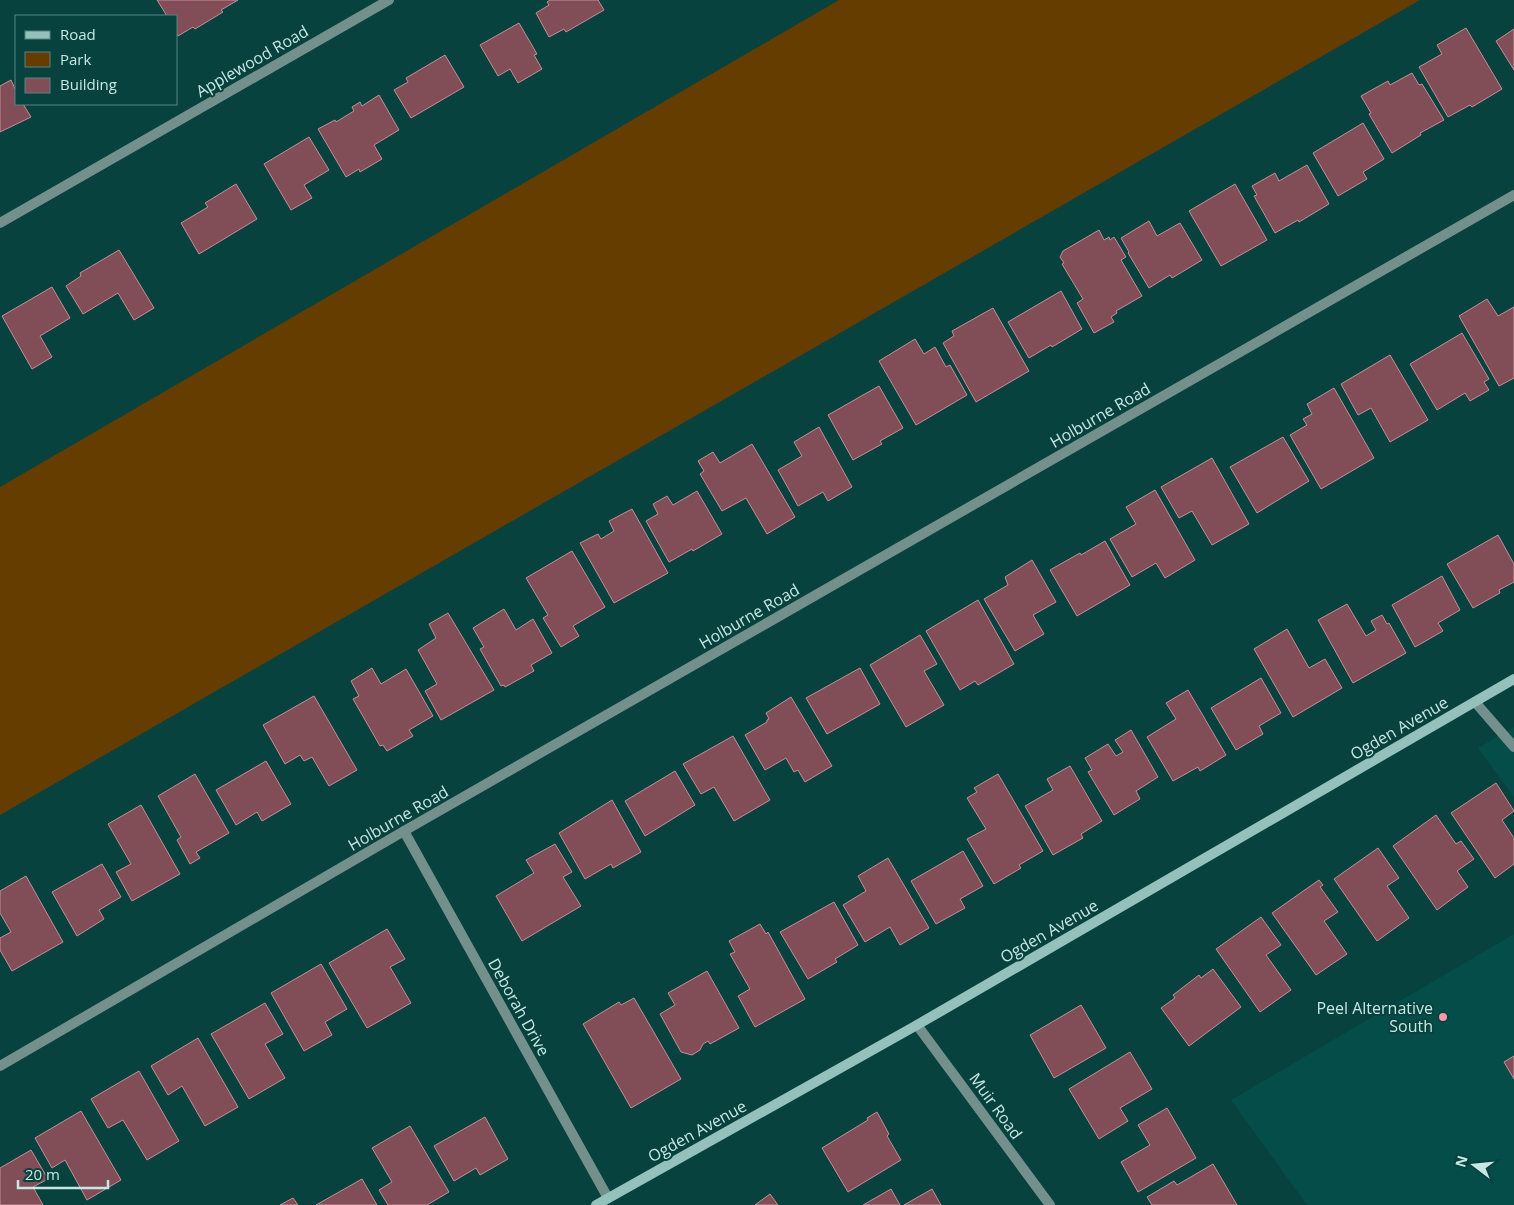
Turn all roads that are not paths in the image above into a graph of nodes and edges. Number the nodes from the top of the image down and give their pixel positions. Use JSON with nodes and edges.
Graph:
{"nodes":[{"id":1,"x":388,"y":0,"type":"edge"},
{"id":2,"x":1514,"y":195,"type":"edge"},
{"id":3,"x":0,"y":223,"type":"edge"},
{"id":4,"x":1514,"y":679,"type":"edge"},
{"id":5,"x":1475,"y":702,"type":"junction"},
{"id":6,"x":1514,"y":747,"type":"edge"},
{"id":7,"x":404,"y":831,"type":"junction"},
{"id":8,"x":917,"y":1025,"type":"junction"},
{"id":9,"x":0,"y":1066,"type":"edge"},
{"id":10,"x":608,"y":1198,"type":"junction"},
{"id":11,"x":596,"y":1205,"type":"edge"},
{"id":12,"x":1050,"y":1205,"type":"edge"}],
"edges":[{"from":1,"to":3,"type":"street","name":"Applewood Road"},
{"from":2,"to":7,"type":"street","name":"Holburne Road"},
{"from":4,"to":5,"type":"street","name":"Ogden Avenue"},
{"from":5,"to":6,"type":"street"},
{"from":5,"to":8,"type":"street","name":"Ogden Avenue"},
{"from":7,"to":9,"type":"street","name":"Holburne Road"},
{"from":7,"to":10,"type":"street","name":"Deborah Drive"},
{"from":8,"to":10,"type":"street","name":"Ogden Avenue"},
{"from":8,"to":12,"type":"street","name":"Muir Road"},
{"from":10,"to":11,"type":"street","name":"Ogden Avenue"}]}
